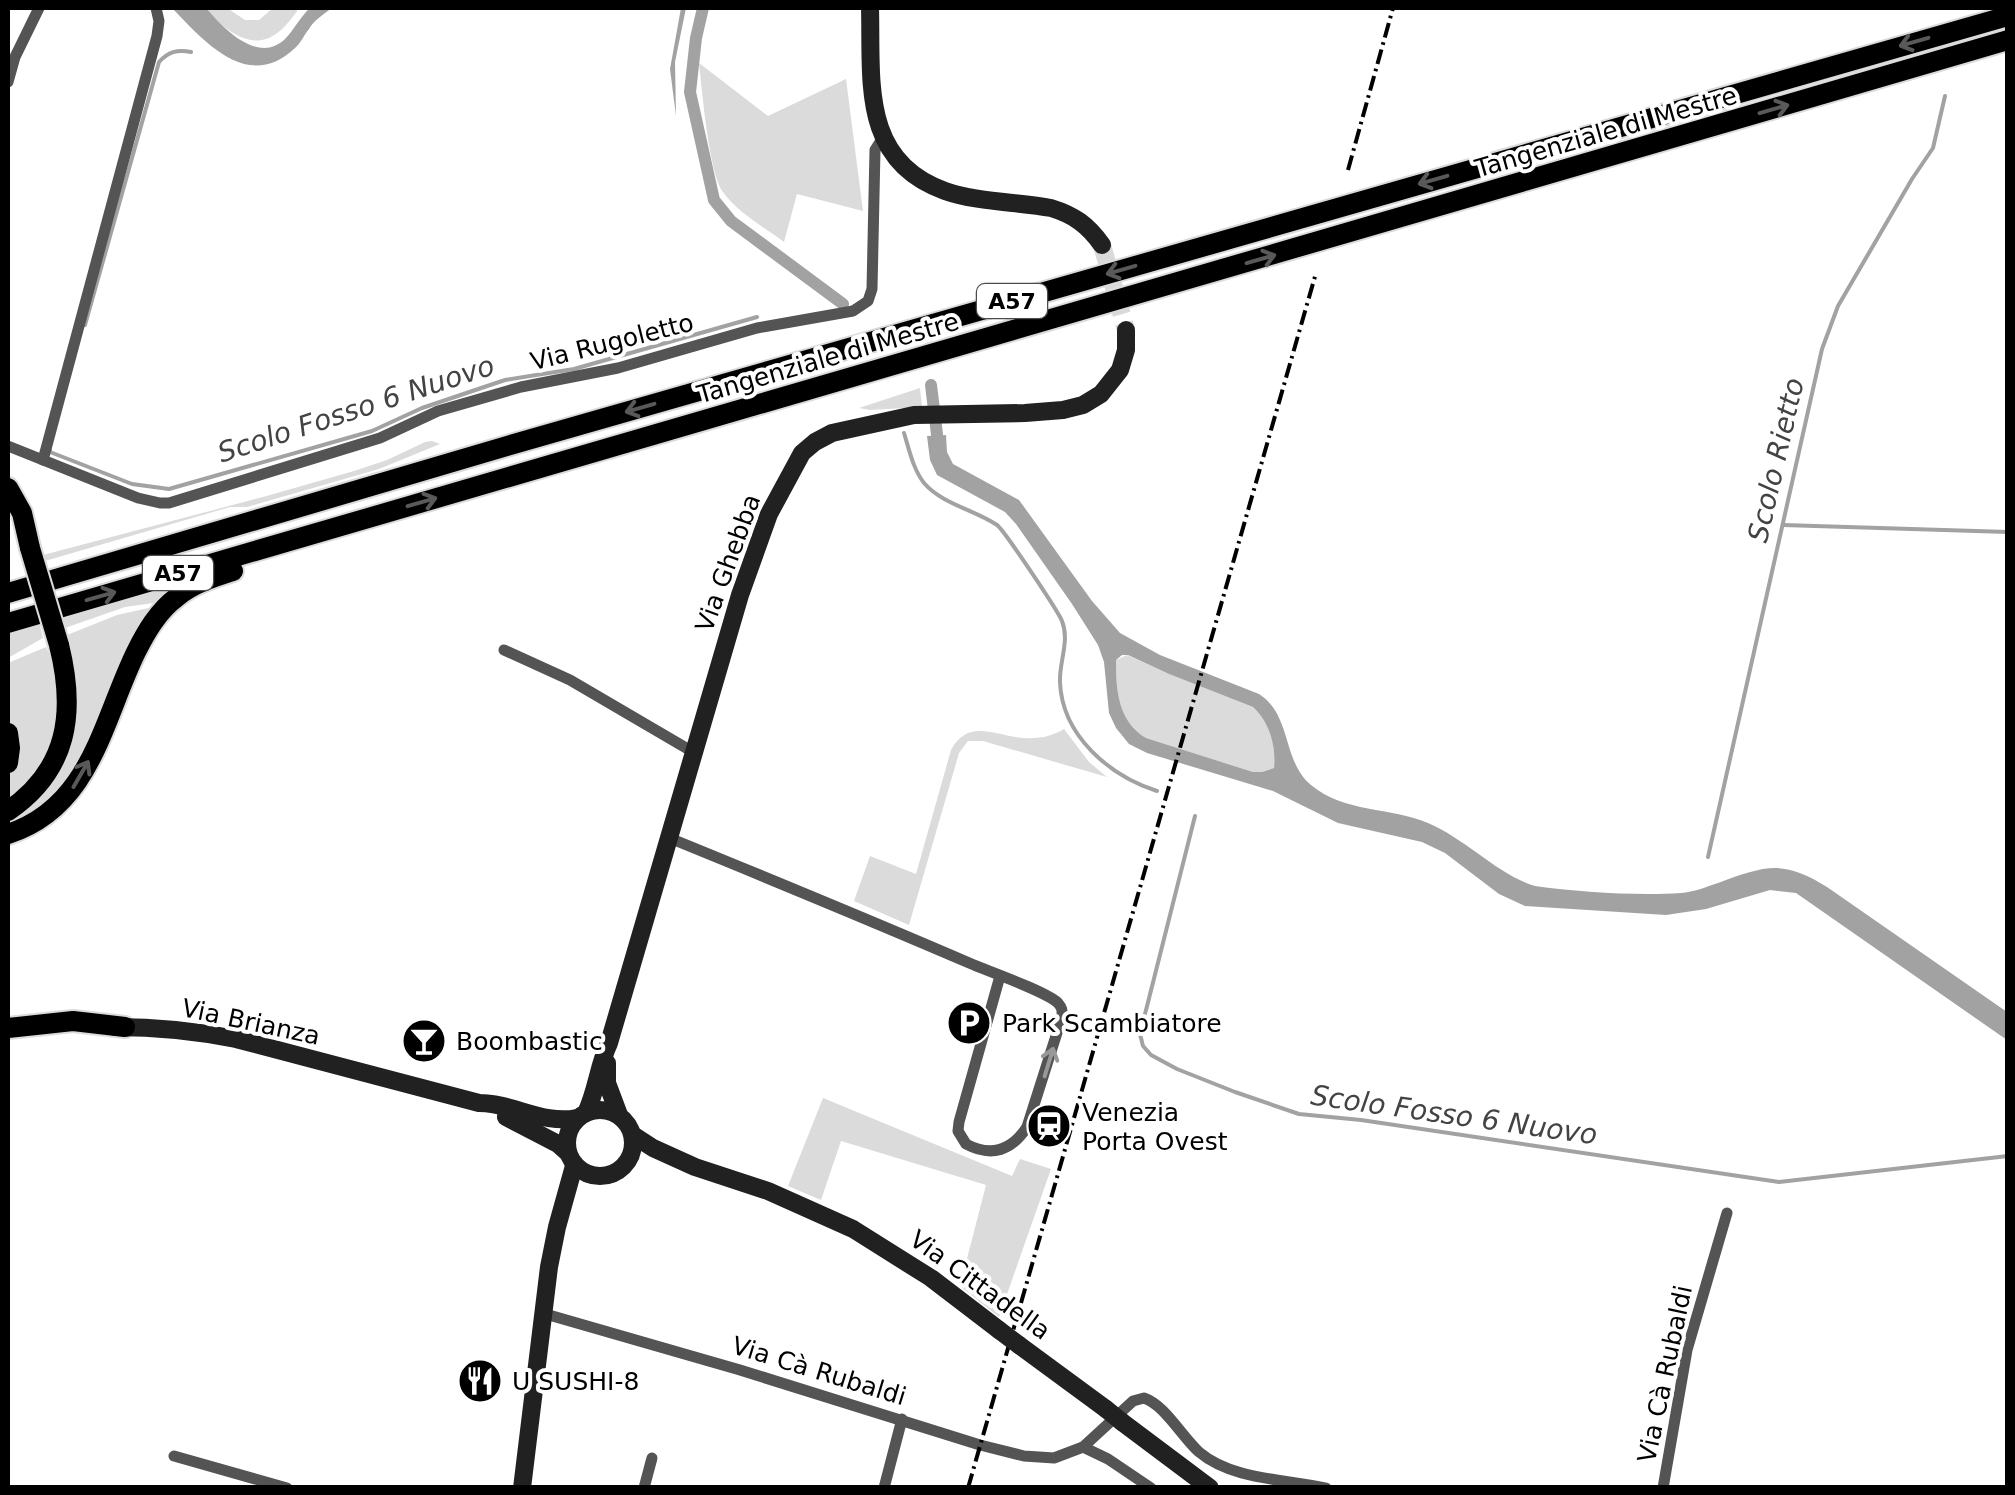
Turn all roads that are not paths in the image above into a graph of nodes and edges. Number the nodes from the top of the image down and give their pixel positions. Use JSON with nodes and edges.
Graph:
{"nodes":[{"id":1,"x":39,"y":8,"type":"edge"},
{"id":2,"x":156,"y":8,"type":"edge"},
{"id":3,"x":870,"y":8,"type":"edge"},
{"id":4,"x":2008,"y":16,"type":"edge"},
{"id":5,"x":2008,"y":40,"type":"edge"},
{"id":6,"x":8,"y":82,"type":"edge"},
{"id":7,"x":882,"y":140,"type":"junction"},
{"id":8,"x":1102,"y":245,"type":"tunnel mouth"},
{"id":9,"x":1126,"y":330,"type":"tunnel mouth"},
{"id":10,"x":8,"y":446,"type":"edge"},
{"id":11,"x":43,"y":460,"type":"junction"},
{"id":12,"x":8,"y":488,"type":"edge"},
{"id":13,"x":348,"y":524,"type":"junction"},
{"id":14,"x":11,"y":590,"type":"edge"},
{"id":15,"x":8,"y":623,"type":"edge"},
{"id":16,"x":504,"y":650,"type":"dead end"},
{"id":17,"x":8,"y":733,"type":"edge"},
{"id":18,"x":693,"y":752,"type":"junction"},
{"id":19,"x":8,"y":764,"type":"edge"},
{"id":20,"x":8,"y":811,"type":"edge"},
{"id":21,"x":8,"y":834,"type":"edge"},
{"id":22,"x":668,"y":838,"type":"junction"},
{"id":23,"x":1004,"y":978,"type":"junction"},
{"id":24,"x":125,"y":1027,"type":"junction"},
{"id":25,"x":8,"y":1028,"type":"edge"},
{"id":26,"x":8,"y":1036,"type":"edge"},
{"id":27,"x":608,"y":1043,"type":"junction"},
{"id":28,"x":479,"y":1103,"type":"junction"},
{"id":29,"x":582,"y":1115,"type":"junction"},
{"id":30,"x":619,"y":1115,"type":"junction"},
{"id":31,"x":633,"y":1135,"type":"junction"},
{"id":32,"x":571,"y":1159,"type":"junction"},
{"id":33,"x":624,"y":1166,"type":"junction"},
{"id":34,"x":695,"y":1167,"type":"junction"},
{"id":35,"x":600,"y":1176,"type":"junction"},
{"id":36,"x":1727,"y":1213,"type":"dead end"},
{"id":37,"x":557,"y":1226,"type":"junction"},
{"id":38,"x":542,"y":1313,"type":"junction"},
{"id":39,"x":902,"y":1419,"type":"junction"},
{"id":40,"x":1083,"y":1447,"type":"junction"},
{"id":41,"x":174,"y":1456,"type":"dead end"},
{"id":42,"x":652,"y":1458,"type":"dead end"},
{"id":43,"x":287,"y":1488,"type":"edge"},
{"id":44,"x":522,"y":1488,"type":"edge"},
{"id":45,"x":644,"y":1488,"type":"edge"},
{"id":46,"x":884,"y":1488,"type":"edge"},
{"id":47,"x":1151,"y":1488,"type":"edge"},
{"id":48,"x":1210,"y":1488,"type":"edge"},
{"id":49,"x":1326,"y":1488,"type":"edge"},
{"id":50,"x":1663,"y":1488,"type":"edge"}],
"edges":[{"from":1,"to":6,"type":"street"},
{"from":2,"to":11,"type":"street"},
{"from":3,"to":7,"type":"street"},
{"from":4,"to":14,"type":"highway","name":"Tangenziale di Mestre","number":"A57","one_way":true},
{"from":13,"to":5,"type":"highway","name":"Tangenziale di Mestre","number":"A57","one_way":true},
{"from":7,"to":8,"type":"street"},
{"from":7,"to":11,"type":"street","name":"Via Rugoletto"},
{"from":9,"to":18,"type":"street","name":"Via Ghebba"},
{"from":10,"to":11,"type":"street","name":"Via Rugoletto"},
{"from":12,"to":20,"type":"highway","bridge":true},
{"from":15,"to":13,"type":"highway","name":"Tangenziale di Mestre","number":"A57","one_way":true},
{"from":21,"to":13,"type":"highway","number":"A57","one_way":true},
{"from":16,"to":18,"type":"street"},
{"from":17,"to":19,"type":"highway"},
{"from":18,"to":22,"type":"street","name":"Via Ghebba"},
{"from":22,"to":23,"type":"street"},
{"from":22,"to":27,"type":"street","name":"Via Ghebba"},
{"from":23,"to":23,"type":"street","one_way":true},
{"from":24,"to":25,"type":"highway"},
{"from":24,"to":26,"type":"street","name":"Via Brianza"},
{"from":24,"to":28,"type":"street","name":"Via Brianza"},
{"from":27,"to":29,"type":"street","name":"Via Ghebba"},
{"from":27,"to":30,"type":"street","name":"Via Ghebba"},
{"from":28,"to":29,"type":"street","name":"Via Brianza"},
{"from":28,"to":32,"type":"street","name":"Via Brianza"},
{"from":29,"to":30,"type":"street"},
{"from":29,"to":32,"type":"street"},
{"from":30,"to":31,"type":"street"},
{"from":31,"to":33,"type":"street"},
{"from":31,"to":34,"type":"street","name":"Via Cittadella"},
{"from":32,"to":35,"type":"street"},
{"from":32,"to":37,"type":"street"},
{"from":33,"to":34,"type":"street","name":"Via Cittadella"},
{"from":33,"to":35,"type":"street"},
{"from":34,"to":48,"type":"street","name":"Via Cittadella","bridge":true},
{"from":35,"to":37,"type":"street"},
{"from":36,"to":50,"type":"street","name":"Via Cà Rubaldi"},
{"from":37,"to":38,"type":"street"},
{"from":38,"to":39,"type":"street","name":"Via Cà Rubaldi"},
{"from":38,"to":44,"type":"street"},
{"from":39,"to":40,"type":"street","name":"Via Cà Rubaldi"},
{"from":39,"to":46,"type":"street"},
{"from":40,"to":47,"type":"street"},
{"from":40,"to":49,"type":"street"},
{"from":41,"to":43,"type":"street"},
{"from":42,"to":45,"type":"street"}]}
